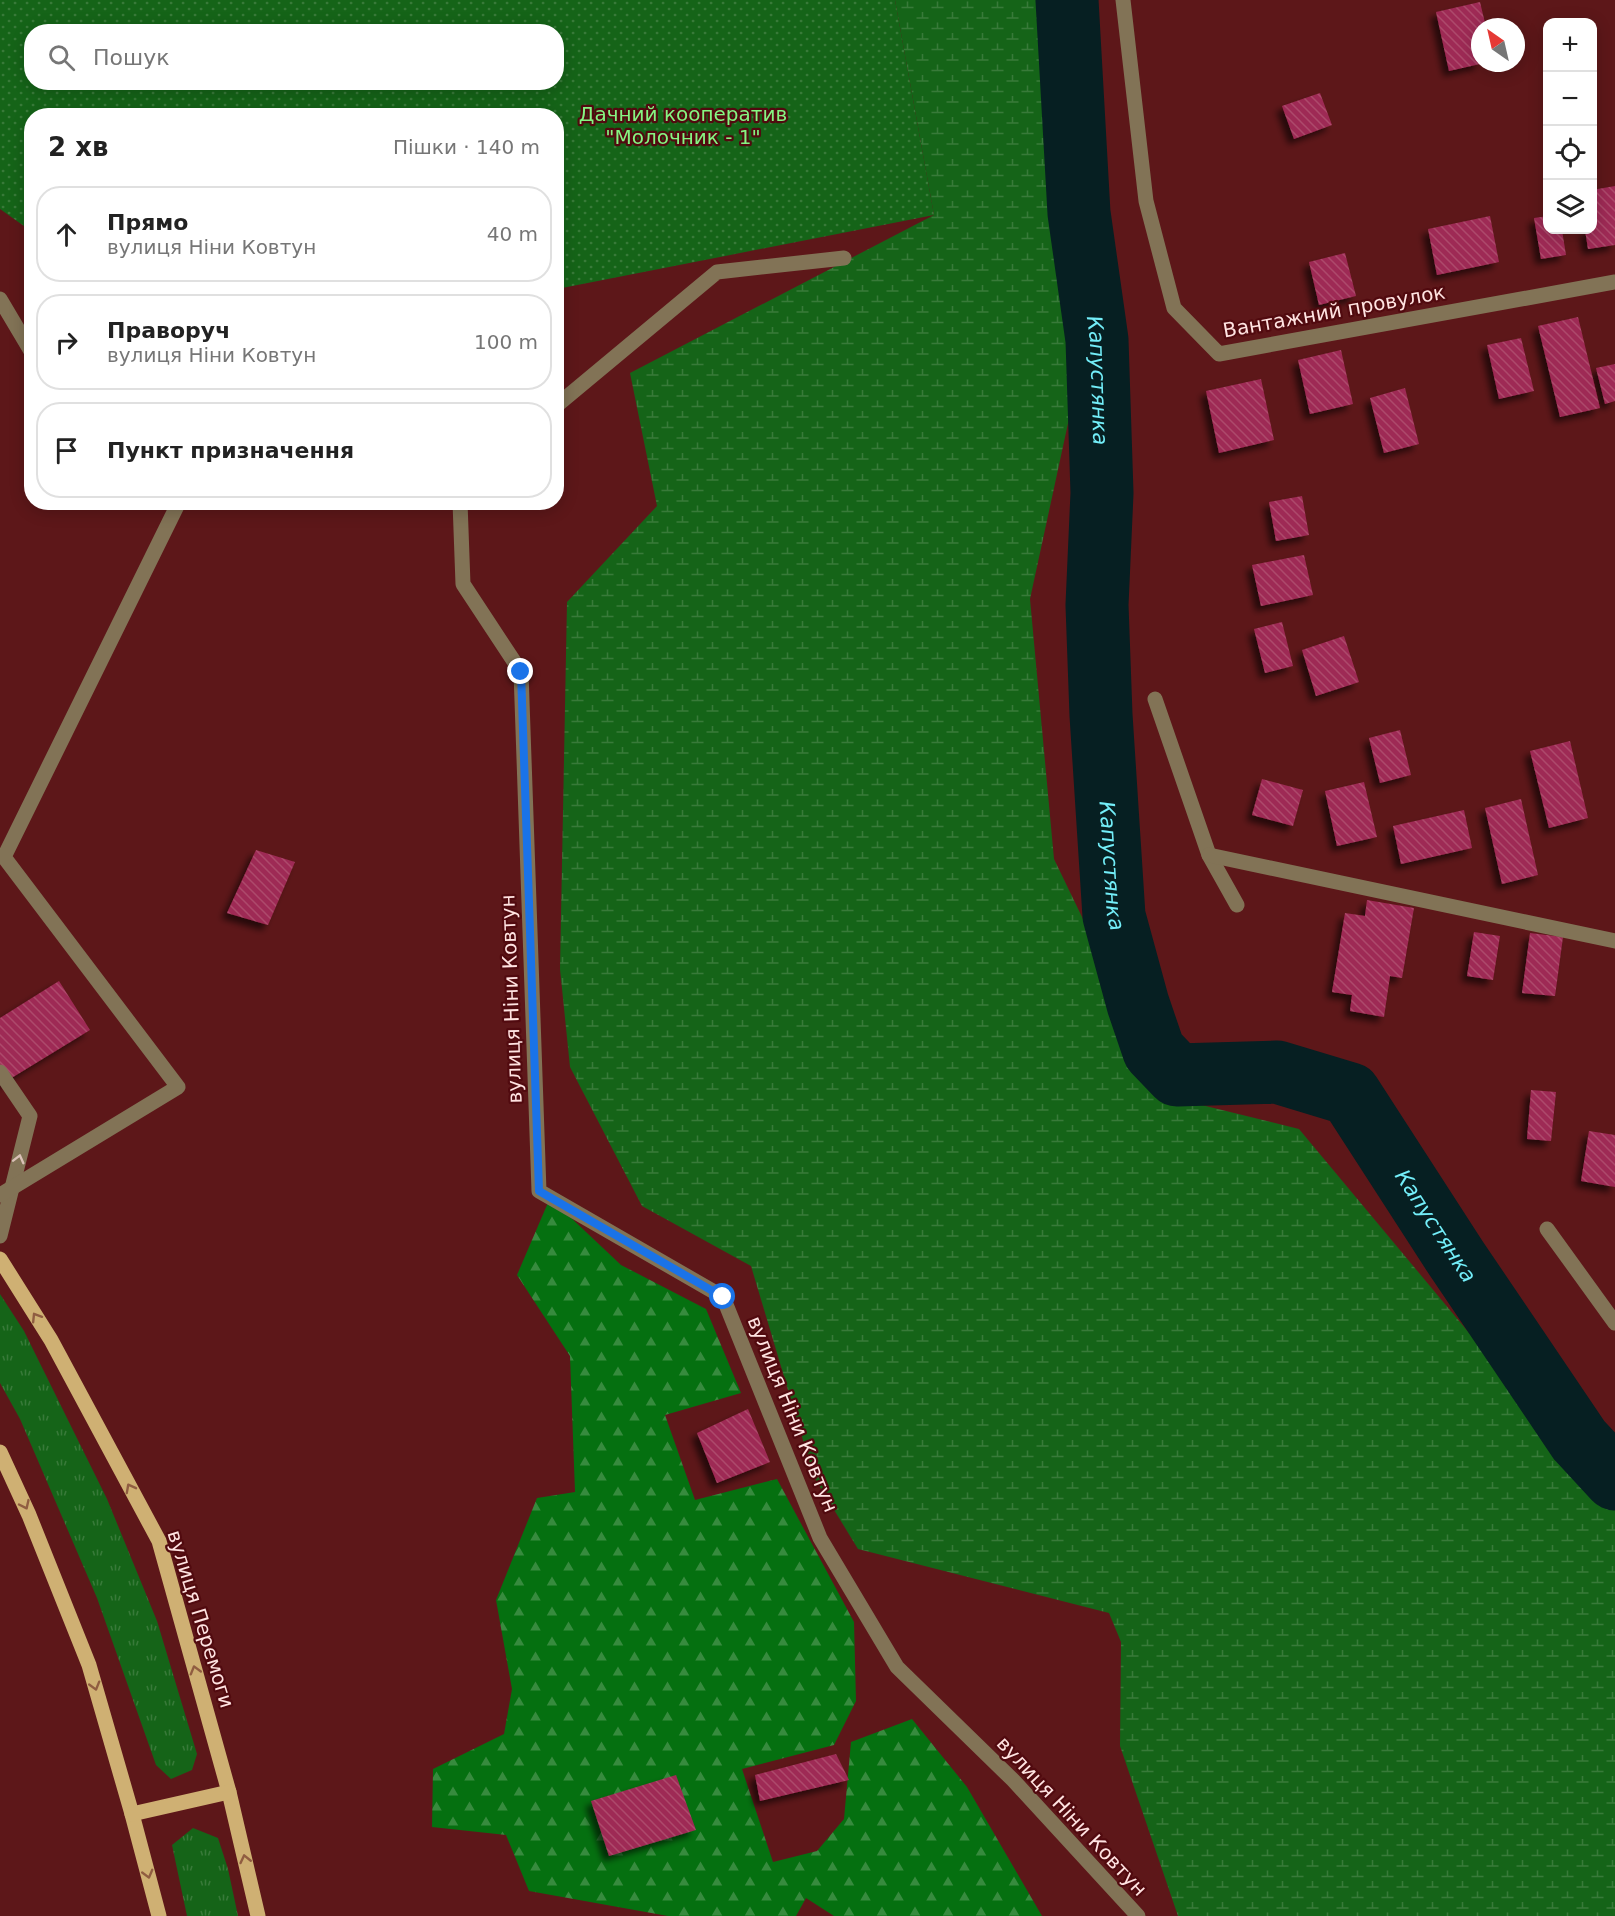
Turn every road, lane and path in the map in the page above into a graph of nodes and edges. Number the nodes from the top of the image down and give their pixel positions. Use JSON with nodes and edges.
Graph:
{"nodes":[{"id":1,"x":1123,"y":0,"type":"edge"},
{"id":2,"x":844,"y":258,"type":"dead end"},
{"id":3,"x":1615,"y":282,"type":"edge"},
{"id":4,"x":0,"y":299,"type":"edge"},
{"id":5,"x":24,"y":340,"type":"edge"},
{"id":6,"x":564,"y":399,"type":"edge"},
{"id":7,"x":175,"y":510,"type":"edge"},
{"id":8,"x":460,"y":510,"type":"edge"},
{"id":9,"x":1155,"y":699,"type":"dead end"},
{"id":10,"x":1209,"y":855,"type":"junction"},
{"id":11,"x":1237,"y":905,"type":"dead end"},
{"id":12,"x":1615,"y":941,"type":"edge"},
{"id":13,"x":0,"y":1072,"type":"edge"},
{"id":14,"x":6,"y":1192,"type":"edge"},
{"id":15,"x":1547,"y":1229,"type":"dead end"},
{"id":16,"x":0,"y":1236,"type":"edge"},
{"id":17,"x":0,"y":1259,"type":"edge"},
{"id":18,"x":1615,"y":1323,"type":"edge"},
{"id":19,"x":0,"y":1452,"type":"edge"},
{"id":20,"x":229,"y":1792,"type":"junction"},
{"id":21,"x":132,"y":1814,"type":"junction"},
{"id":22,"x":159,"y":1916,"type":"edge"},
{"id":23,"x":258,"y":1916,"type":"edge"},
{"id":24,"x":1138,"y":1916,"type":"edge"}],
"edges":[{"from":1,"to":3,"type":"street","name":"Вантажний провулок"},
{"from":2,"to":6,"type":"street"},
{"from":4,"to":5,"type":"street"},
{"from":7,"to":14,"type":"street"},
{"from":8,"to":24,"type":"street","name":"вулиця Ніни Ковтун"},
{"from":9,"to":10,"type":"street"},
{"from":10,"to":11,"type":"street"},
{"from":10,"to":12,"type":"street"},
{"from":14,"to":13,"type":"street","one_way":true},
{"from":14,"to":16,"type":"street"},
{"from":15,"to":18,"type":"street"},
{"from":20,"to":17,"type":"main road","name":"вулиця Перемоги","one_way":true},
{"from":19,"to":21,"type":"main road","one_way":true},
{"from":20,"to":21,"type":"main road"},
{"from":23,"to":20,"type":"main road","name":"вулиця Перемоги","one_way":true},
{"from":21,"to":22,"type":"main road","one_way":true}]}
